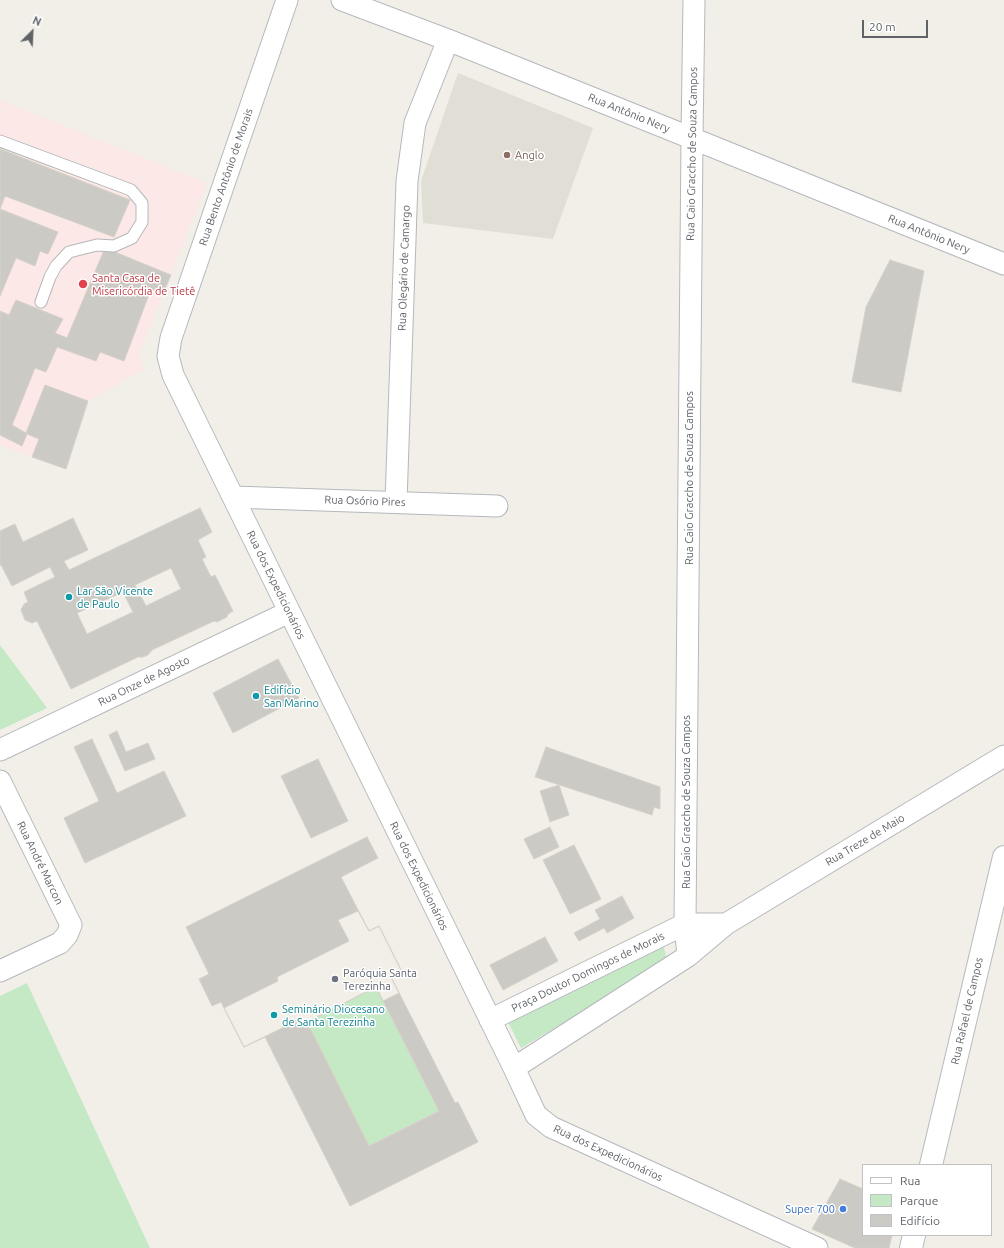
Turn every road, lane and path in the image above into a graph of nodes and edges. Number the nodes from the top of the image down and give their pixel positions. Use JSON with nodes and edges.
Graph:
{"nodes":[{"id":1,"x":287,"y":0,"type":"edge"},
{"id":2,"x":342,"y":0,"type":"edge"},
{"id":3,"x":694,"y":0,"type":"edge"},
{"id":4,"x":448,"y":40,"type":"junction"},
{"id":5,"x":692,"y":138,"type":"junction"},
{"id":6,"x":0,"y":141,"type":"edge"},
{"id":7,"x":1004,"y":264,"type":"edge"},
{"id":8,"x":41,"y":302,"type":"dead end"},
{"id":9,"x":168,"y":356,"type":"joint"},
{"id":10,"x":233,"y":497,"type":"junction"},
{"id":11,"x":396,"y":502,"type":"junction"},
{"id":12,"x":497,"y":506,"type":"dead end"},
{"id":13,"x":289,"y":612,"type":"junction"},
{"id":14,"x":0,"y":750,"type":"edge"},
{"id":15,"x":1004,"y":756,"type":"edge"},
{"id":16,"x":0,"y":781,"type":"edge"},
{"id":17,"x":1004,"y":857,"type":"edge"},
{"id":18,"x":685,"y":924,"type":"junction"},
{"id":19,"x":726,"y":924,"type":"junction"},
{"id":20,"x":688,"y":956,"type":"junction"},
{"id":21,"x":0,"y":971,"type":"edge"},
{"id":22,"x":490,"y":1020,"type":"junction"},
{"id":23,"x":514,"y":1068,"type":"junction"},
{"id":24,"x":931,"y":1164,"type":"edge"},
{"id":25,"x":914,"y":1236,"type":"edge"},
{"id":26,"x":817,"y":1248,"type":"edge"},
{"id":27,"x":911,"y":1248,"type":"edge"}],
"edges":[{"from":1,"to":9,"type":"street","name":"Rua Bento Antônio de Morais"},
{"from":2,"to":4,"type":"street","name":"Rua Antônio Nery"},
{"from":3,"to":5,"type":"street","name":"Rua Caio Graccho de Souza Campos"},
{"from":4,"to":5,"type":"street","name":"Rua Antônio Nery"},
{"from":4,"to":11,"type":"street","name":"Rua Olegário de Camargo"},
{"from":5,"to":7,"type":"street","name":"Rua Antônio Nery"},
{"from":5,"to":18,"type":"street","name":"Rua Caio Graccho de Souza Campos"},
{"from":6,"to":8,"type":"lane"},
{"from":9,"to":10,"type":"street","name":"Rua dos Expedicionários"},
{"from":10,"to":11,"type":"street","name":"Rua Osório Pires"},
{"from":10,"to":13,"type":"street","name":"Rua dos Expedicionários"},
{"from":11,"to":12,"type":"street","name":"Rua Osório Pires"},
{"from":13,"to":14,"type":"street","name":"Rua Onze de Agosto"},
{"from":13,"to":22,"type":"street","name":"Rua dos Expedicionários"},
{"from":15,"to":19,"type":"street","name":"Rua Treze de Maio"},
{"from":16,"to":21,"type":"street","name":"Rua André Marcon"},
{"from":17,"to":24,"type":"main road","name":"Rua Rafael de Campos"},
{"from":18,"to":19,"type":"street"},
{"from":18,"to":20,"type":"street","name":"Rua Caio Graccho de Souza Campos"},
{"from":18,"to":22,"type":"street","name":"Praça Doutor Domingos de Morais"},
{"from":19,"to":20,"type":"street","name":"Rua Treze de Maio"},
{"from":20,"to":23,"type":"street"},
{"from":22,"to":23,"type":"street","name":"Rua dos Expedicionários"},
{"from":23,"to":26,"type":"street","name":"Rua dos Expedicionários"},
{"from":25,"to":27,"type":"main road"}]}
